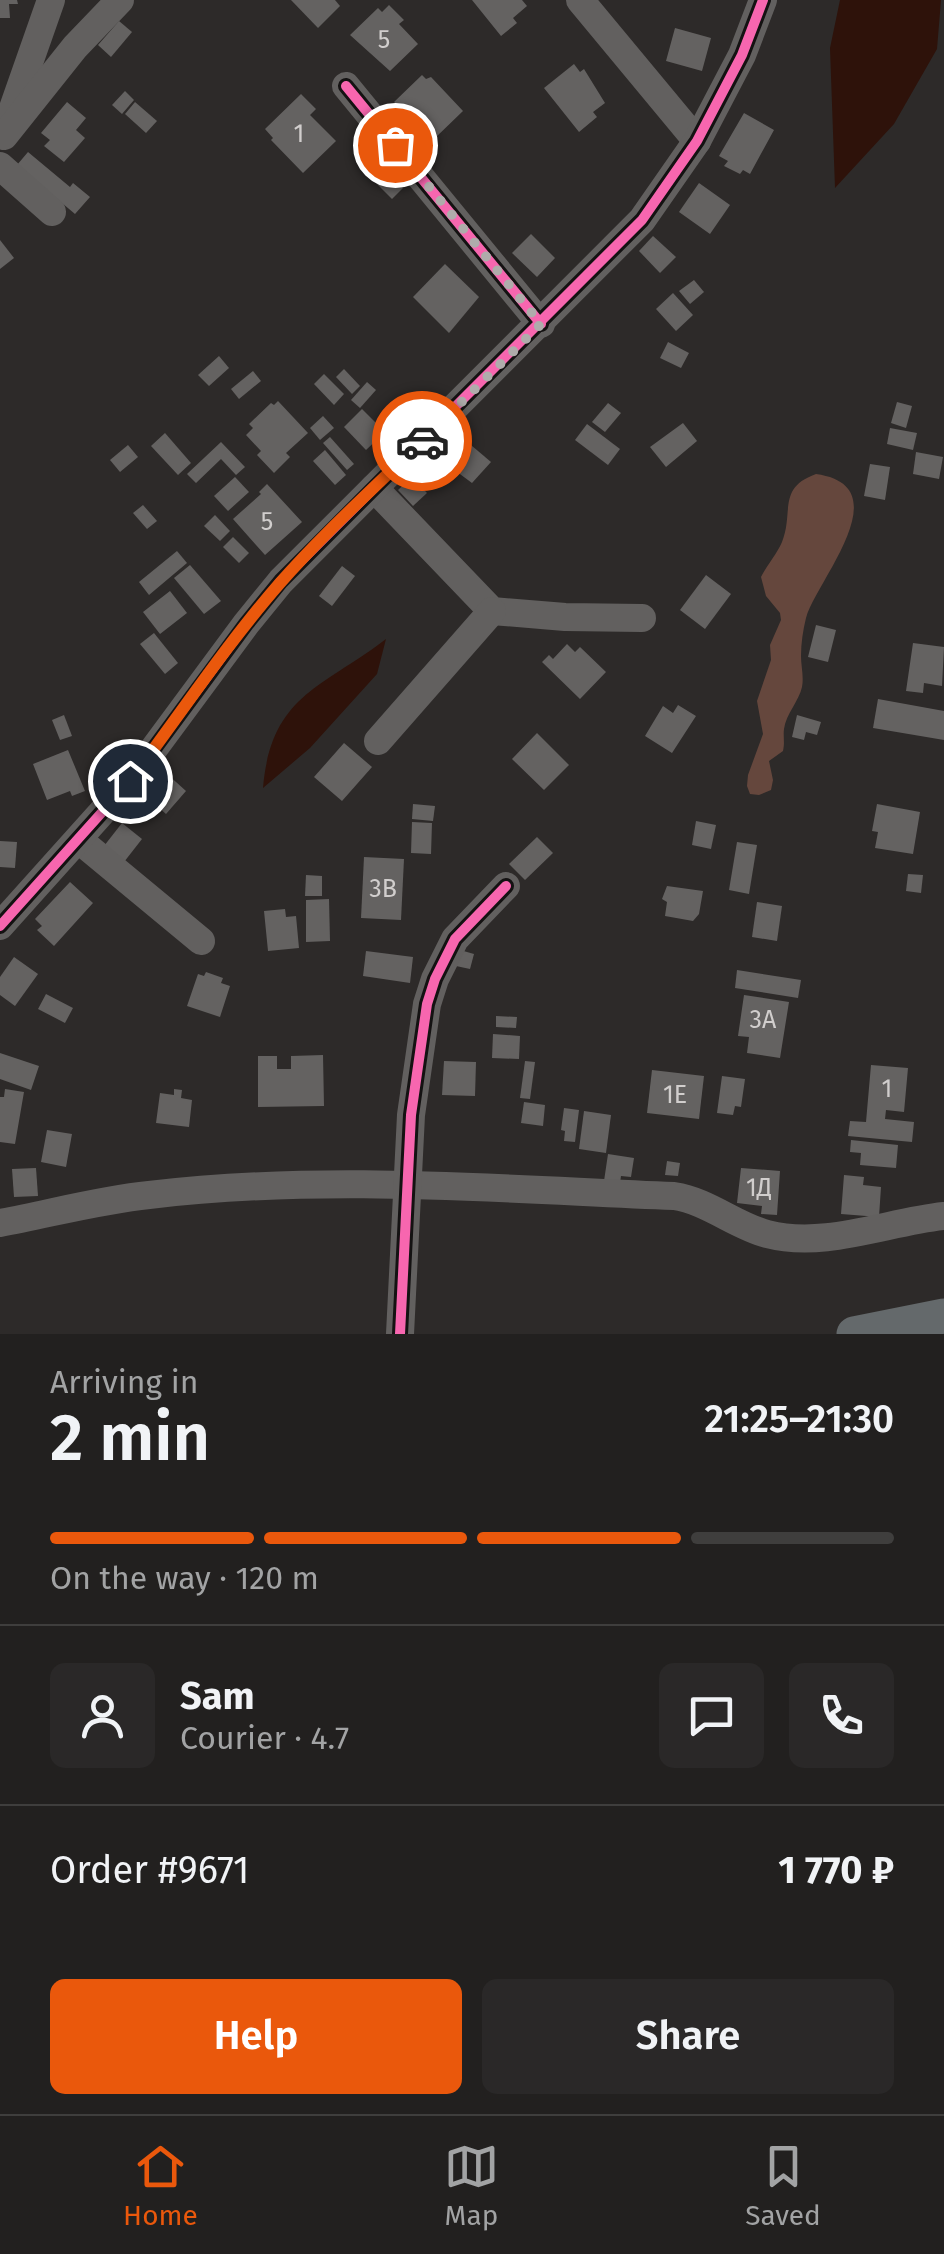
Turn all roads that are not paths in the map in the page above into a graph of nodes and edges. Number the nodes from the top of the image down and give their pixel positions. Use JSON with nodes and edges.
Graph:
{"nodes":[{"id":1,"x":52,"y":0,"type":"edge"},
{"id":2,"x":120,"y":0,"type":"edge"},
{"id":3,"x":580,"y":0,"type":"edge"},
{"id":4,"x":763,"y":0,"type":"edge"},
{"id":5,"x":346,"y":86,"type":"dead end"},
{"id":6,"x":2,"y":140,"type":"edge"},
{"id":7,"x":697,"y":141,"type":"junction"},
{"id":8,"x":0,"y":166,"type":"edge"},
{"id":9,"x":52,"y":212,"type":"dead end"},
{"id":10,"x":541,"y":324,"type":"junction"},
{"id":11,"x":374,"y":488,"type":"junction"},
{"id":12,"x":492,"y":611,"type":"junction"},
{"id":13,"x":642,"y":618,"type":"dead end"},
{"id":14,"x":378,"y":742,"type":"dead end"},
{"id":15,"x":79,"y":840,"type":"junction"},
{"id":16,"x":506,"y":886,"type":"dead end"},
{"id":17,"x":0,"y":926,"type":"edge"},
{"id":18,"x":202,"y":941,"type":"dead end"},
{"id":19,"x":406,"y":1184,"type":"junction"},
{"id":20,"x":944,"y":1216,"type":"edge"},
{"id":21,"x":0,"y":1224,"type":"edge"},
{"id":22,"x":944,"y":1316,"type":"edge"},
{"id":23,"x":400,"y":1334,"type":"edge"},
{"id":24,"x":854,"y":1334,"type":"edge"}],
"edges":[{"from":1,"to":6,"type":"street"},
{"from":2,"to":6,"type":"street"},
{"from":3,"to":7,"type":"street"},
{"from":4,"to":7,"type":"street"},
{"from":5,"to":10,"type":"street"},
{"from":7,"to":10,"type":"street"},
{"from":8,"to":9,"type":"street"},
{"from":10,"to":11,"type":"street"},
{"from":11,"to":12,"type":"street"},
{"from":11,"to":15,"type":"street"},
{"from":12,"to":13,"type":"street"},
{"from":12,"to":14,"type":"street"},
{"from":15,"to":17,"type":"street"},
{"from":15,"to":18,"type":"street"},
{"from":16,"to":19,"type":"street"},
{"from":19,"to":20,"type":"street"},
{"from":19,"to":21,"type":"street"},
{"from":19,"to":23,"type":"street"},
{"from":22,"to":24,"type":"main road"}]}
